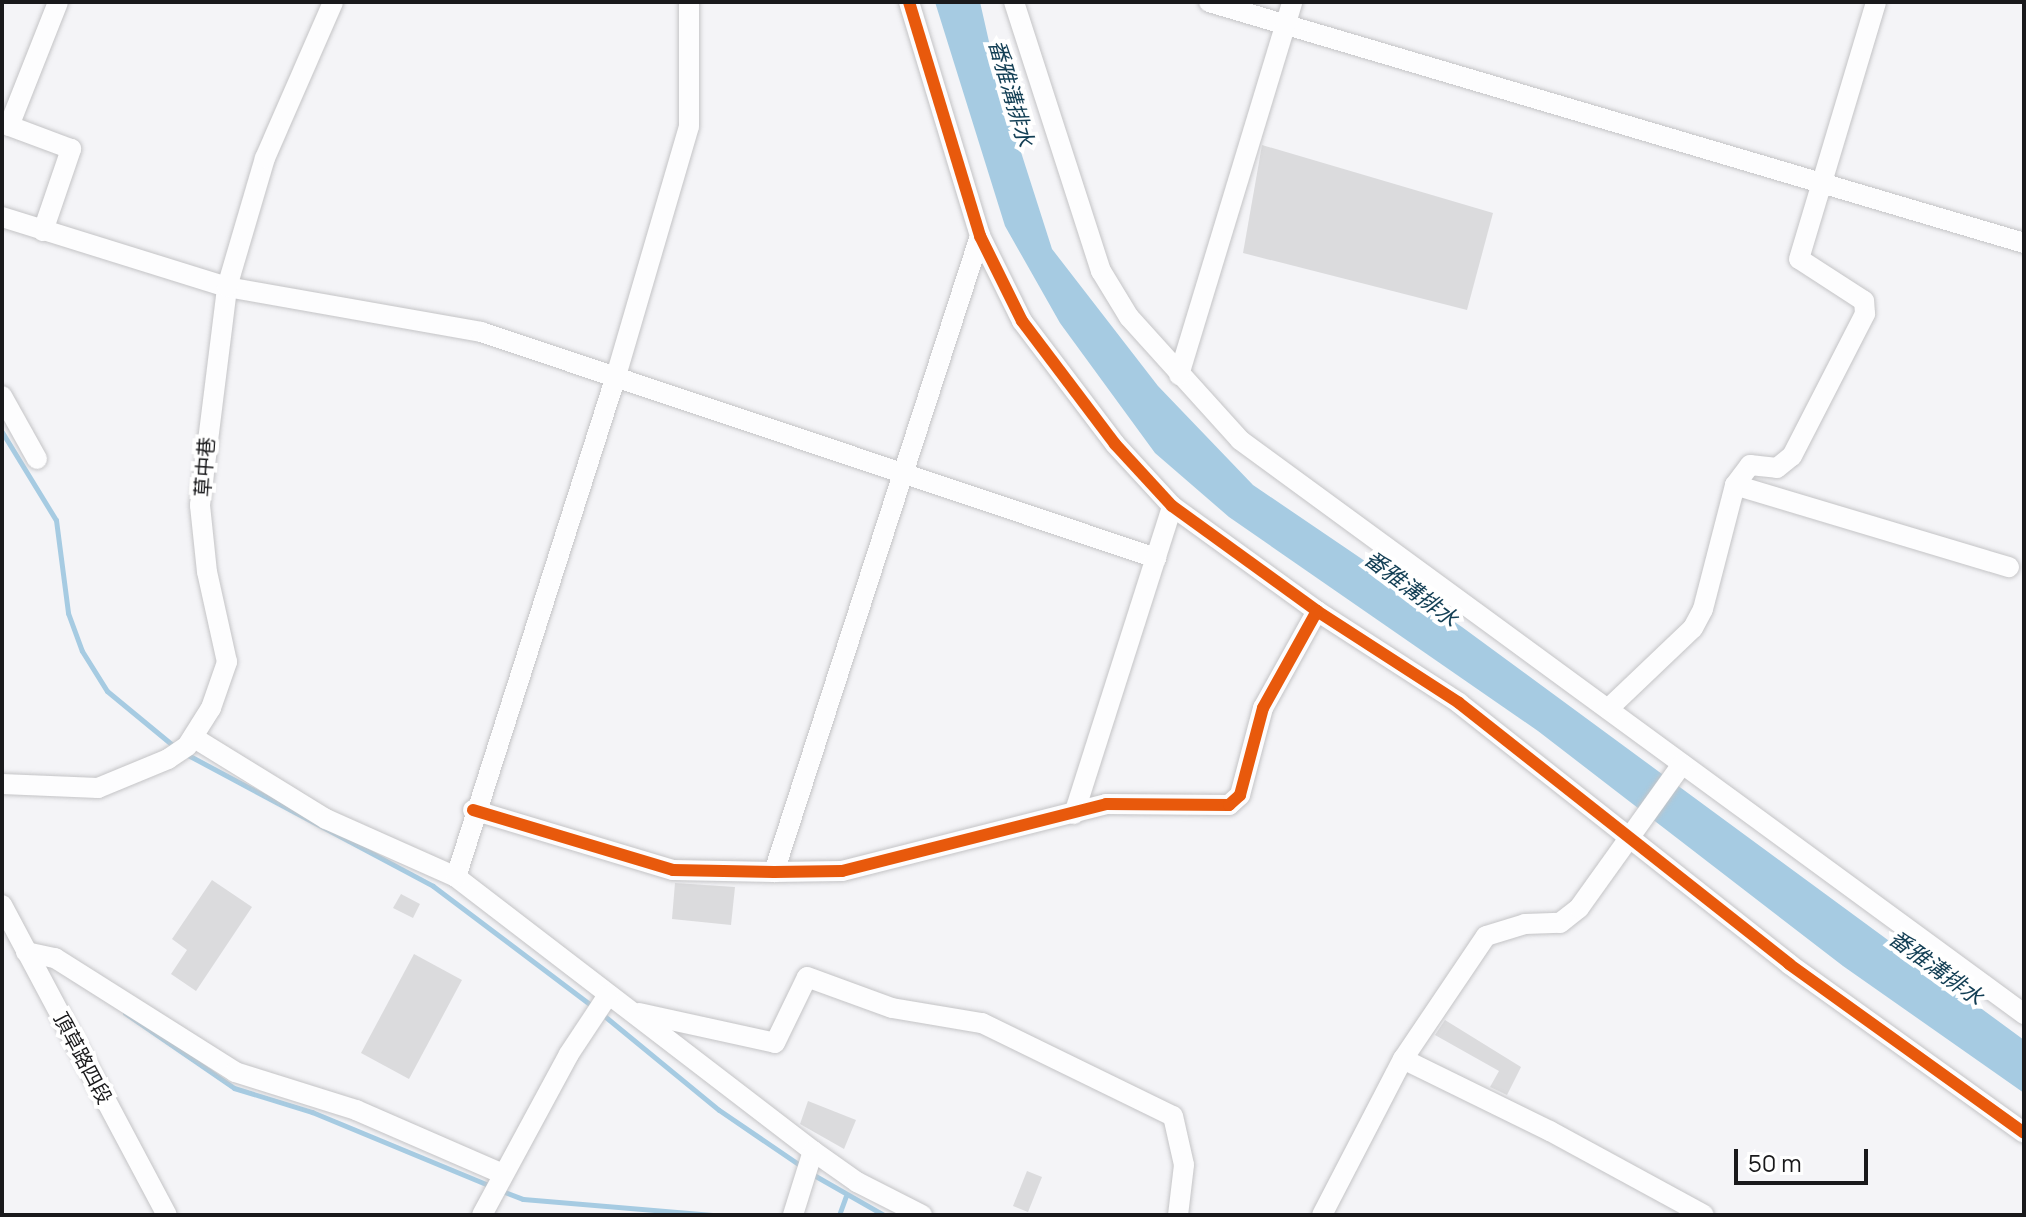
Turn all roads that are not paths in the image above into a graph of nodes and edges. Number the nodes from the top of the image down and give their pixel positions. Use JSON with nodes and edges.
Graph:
{"nodes":[{"id":1,"x":58,"y":2,"type":"edge"},
{"id":2,"x":333,"y":2,"type":"edge"},
{"id":3,"x":689,"y":2,"type":"edge"},
{"id":4,"x":909,"y":2,"type":"edge"},
{"id":5,"x":1014,"y":2,"type":"edge"},
{"id":6,"x":1209,"y":2,"type":"edge"},
{"id":7,"x":1292,"y":2,"type":"edge"},
{"id":8,"x":1876,"y":2,"type":"edge"},
{"id":9,"x":1285,"y":25,"type":"junction"},
{"id":10,"x":1823,"y":182,"type":"junction"},
{"id":11,"x":2,"y":217,"type":"edge"},
{"id":12,"x":43,"y":231,"type":"junction"},
{"id":13,"x":980,"y":236,"type":"junction"},
{"id":14,"x":2024,"y":243,"type":"edge"},
{"id":15,"x":227,"y":287,"type":"junction"},
{"id":16,"x":1179,"y":375,"type":"junction"},
{"id":17,"x":616,"y":376,"type":"junction"},
{"id":18,"x":2,"y":396,"type":"edge"},
{"id":19,"x":37,"y":459,"type":"dead end"},
{"id":20,"x":903,"y":472,"type":"junction"},
{"id":21,"x":1735,"y":485,"type":"junction"},
{"id":22,"x":1172,"y":506,"type":"junction"},
{"id":23,"x":1156,"y":558,"type":"junction"},
{"id":24,"x":2009,"y":567,"type":"dead end"},
{"id":25,"x":1317,"y":611,"type":"junction"},
{"id":26,"x":1608,"y":709,"type":"junction"},
{"id":27,"x":192,"y":742,"type":"junction"},
{"id":28,"x":1682,"y":764,"type":"junction"},
{"id":29,"x":2,"y":784,"type":"edge"},
{"id":30,"x":473,"y":810,"type":"junction"},
{"id":31,"x":1074,"y":814,"type":"junction"},
{"id":32,"x":1633,"y":838,"type":"junction"},
{"id":33,"x":774,"y":872,"type":"junction"},
{"id":34,"x":456,"y":877,"type":"junction"},
{"id":35,"x":2,"y":905,"type":"edge"},
{"id":36,"x":26,"y":952,"type":"junction"},
{"id":37,"x":602,"y":1006,"type":"junction"},
{"id":38,"x":630,"y":1011,"type":"junction"},
{"id":39,"x":2024,"y":1014,"type":"edge"},
{"id":40,"x":1403,"y":1059,"type":"junction"},
{"id":41,"x":2024,"y":1133,"type":"edge"},
{"id":42,"x":813,"y":1151,"type":"junction"},
{"id":43,"x":503,"y":1174,"type":"junction"},
{"id":44,"x":164,"y":1213,"type":"edge"},
{"id":45,"x":482,"y":1215,"type":"edge"},
{"id":46,"x":793,"y":1215,"type":"edge"},
{"id":47,"x":922,"y":1215,"type":"edge"},
{"id":48,"x":1178,"y":1215,"type":"edge"},
{"id":49,"x":1322,"y":1215,"type":"edge"},
{"id":50,"x":1704,"y":1215,"type":"edge"}],
"edges":[{"from":1,"to":12,"type":"street"},
{"from":2,"to":15,"type":"street","name":"草中巷"},
{"from":3,"to":17,"type":"street"},
{"from":4,"to":13,"type":"street"},
{"from":5,"to":16,"type":"street"},
{"from":6,"to":9,"type":"street"},
{"from":7,"to":9,"type":"street"},
{"from":8,"to":10,"type":"street"},
{"from":9,"to":10,"type":"street"},
{"from":9,"to":16,"type":"street"},
{"from":10,"to":14,"type":"street"},
{"from":10,"to":21,"type":"street"},
{"from":11,"to":12,"type":"street"},
{"from":12,"to":15,"type":"street"},
{"from":13,"to":20,"type":"street"},
{"from":13,"to":22,"type":"street"},
{"from":15,"to":17,"type":"street"},
{"from":15,"to":27,"type":"street","name":"草中巷"},
{"from":16,"to":26,"type":"street"},
{"from":17,"to":20,"type":"street"},
{"from":17,"to":30,"type":"street"},
{"from":18,"to":19,"type":"street"},
{"from":20,"to":23,"type":"street"},
{"from":20,"to":33,"type":"street"},
{"from":21,"to":24,"type":"street"},
{"from":21,"to":26,"type":"street"},
{"from":22,"to":23,"type":"street"},
{"from":22,"to":25,"type":"street"},
{"from":23,"to":31,"type":"street"},
{"from":25,"to":31,"type":"street"},
{"from":25,"to":32,"type":"street"},
{"from":26,"to":28,"type":"street"},
{"from":27,"to":29,"type":"street"},
{"from":27,"to":34,"type":"street"},
{"from":28,"to":32,"type":"street"},
{"from":28,"to":39,"type":"street"},
{"from":30,"to":33,"type":"street"},
{"from":30,"to":34,"type":"street"},
{"from":31,"to":33,"type":"street"},
{"from":32,"to":40,"type":"street"},
{"from":32,"to":41,"type":"street"},
{"from":34,"to":37,"type":"street"},
{"from":35,"to":36,"type":"street","name":"頂草路四段"},
{"from":36,"to":43,"type":"street"},
{"from":36,"to":44,"type":"street","name":"頂草路四段"},
{"from":37,"to":38,"type":"street"},
{"from":37,"to":43,"type":"street"},
{"from":38,"to":42,"type":"street"},
{"from":38,"to":48,"type":"street"},
{"from":40,"to":49,"type":"street"},
{"from":40,"to":50,"type":"street"},
{"from":42,"to":46,"type":"street"},
{"from":42,"to":47,"type":"street"},
{"from":43,"to":45,"type":"street"}]}
